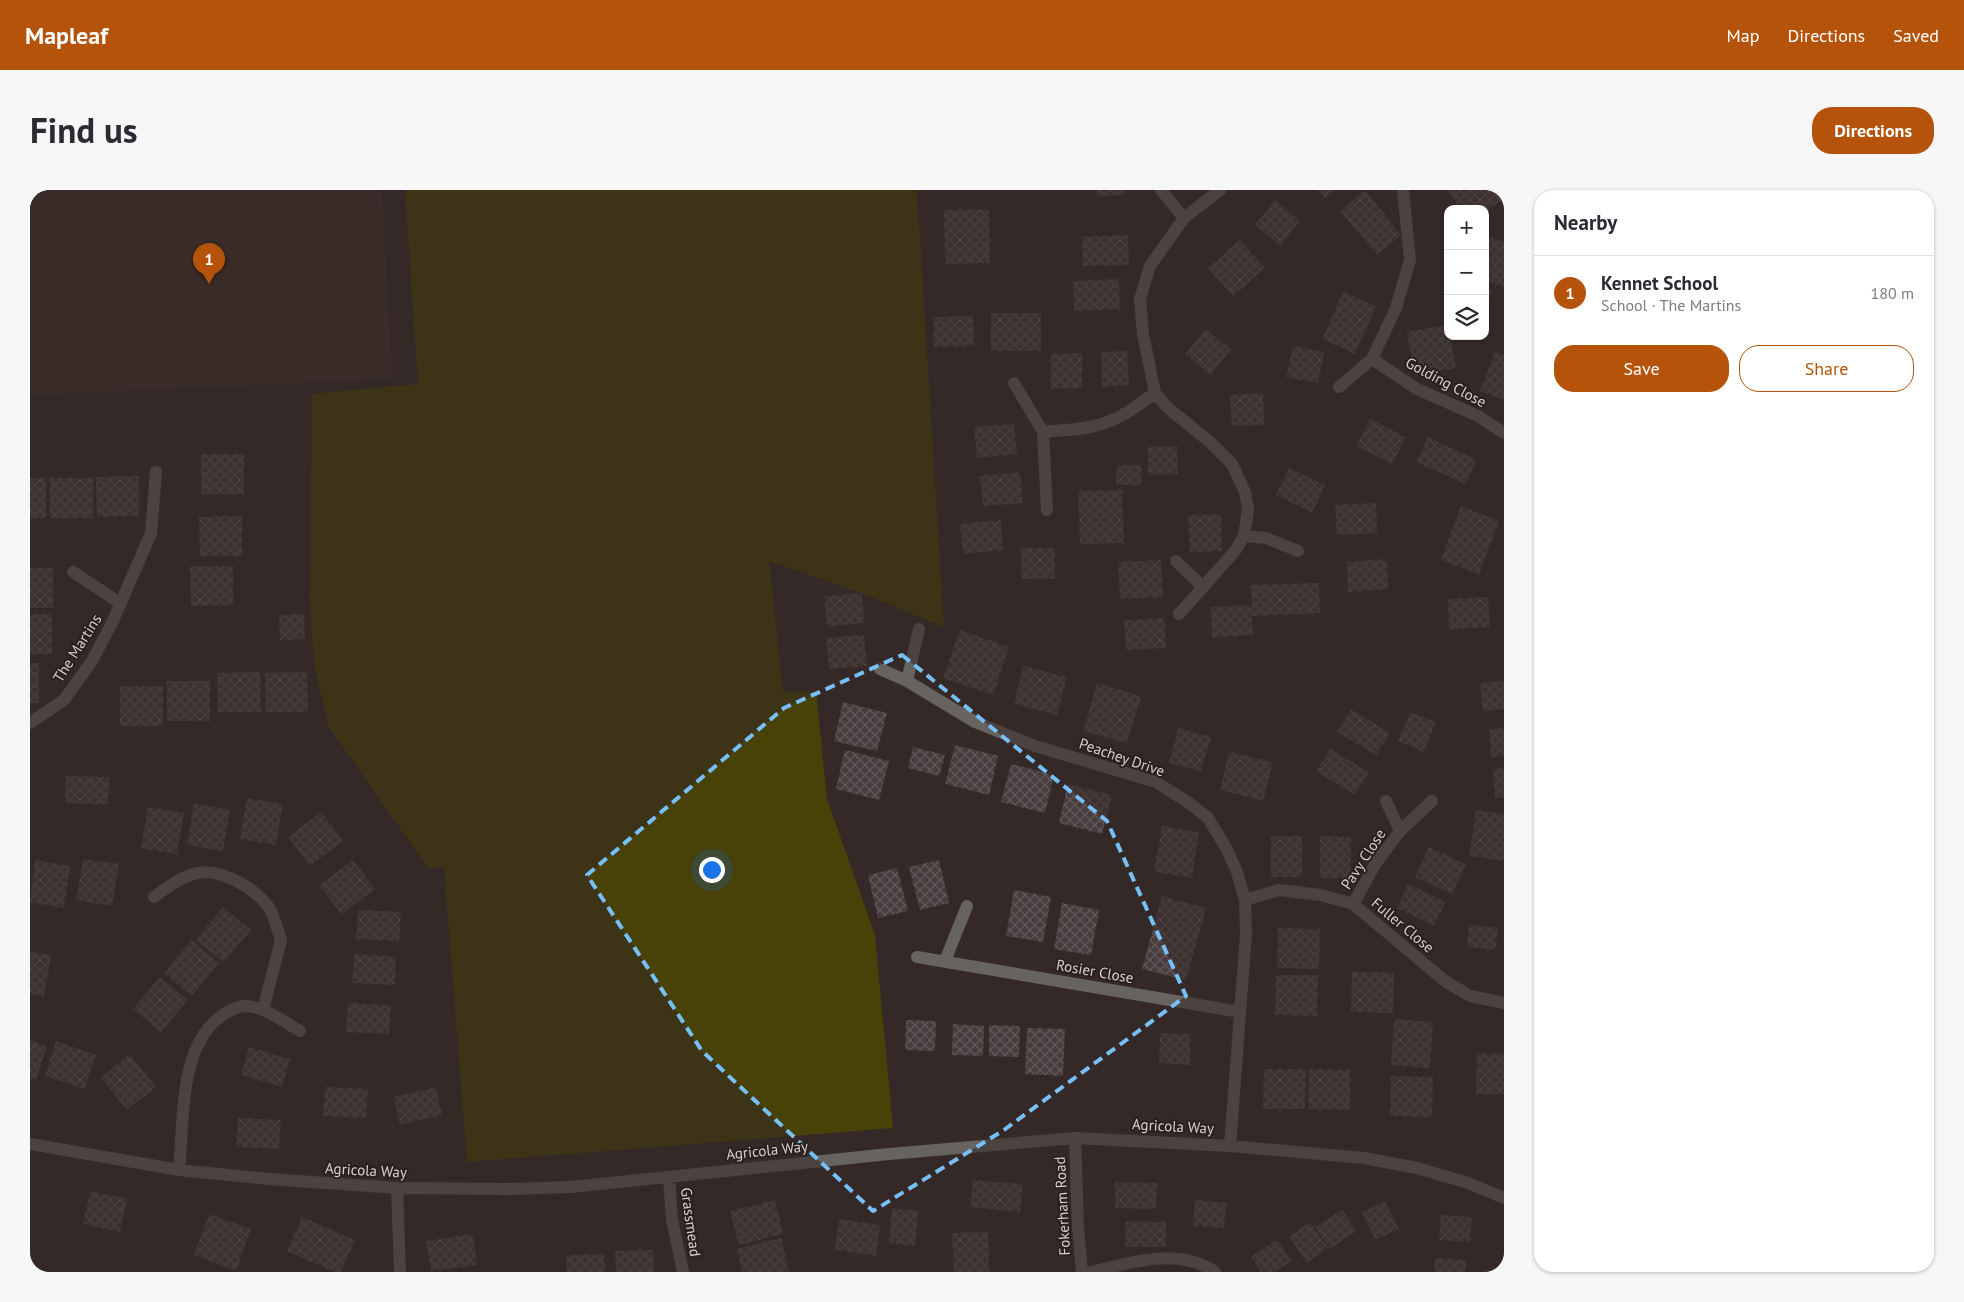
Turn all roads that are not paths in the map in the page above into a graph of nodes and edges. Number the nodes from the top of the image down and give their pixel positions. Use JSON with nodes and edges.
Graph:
{"nodes":[{"id":1,"x":1161,"y":190,"type":"edge"},
{"id":2,"x":1220,"y":190,"type":"edge"},
{"id":3,"x":1403,"y":190,"type":"edge"},
{"id":4,"x":1184,"y":218,"type":"junction"},
{"id":5,"x":1372,"y":359,"type":"junction"},
{"id":6,"x":1014,"y":383,"type":"dead end"},
{"id":7,"x":1339,"y":387,"type":"dead end"},
{"id":8,"x":1155,"y":393,"type":"junction"},
{"id":9,"x":1043,"y":432,"type":"junction"},
{"id":10,"x":1504,"y":433,"type":"edge"},
{"id":11,"x":156,"y":472,"type":"dead end"},
{"id":12,"x":1047,"y":510,"type":"dead end"},
{"id":13,"x":1244,"y":536,"type":"junction"},
{"id":14,"x":1298,"y":551,"type":"dead end"},
{"id":15,"x":1176,"y":561,"type":"dead end"},
{"id":16,"x":73,"y":572,"type":"dead end"},
{"id":17,"x":1203,"y":587,"type":"junction"},
{"id":18,"x":120,"y":604,"type":"junction"},
{"id":19,"x":1179,"y":614,"type":"dead end"},
{"id":20,"x":919,"y":629,"type":"dead end"},
{"id":21,"x":880,"y":669,"type":"dead end"},
{"id":22,"x":907,"y":681,"type":"junction"},
{"id":23,"x":30,"y":723,"type":"edge"},
{"id":24,"x":1386,"y":801,"type":"dead end"},
{"id":25,"x":1432,"y":801,"type":"dead end"},
{"id":26,"x":1400,"y":832,"type":"junction"},
{"id":27,"x":154,"y":897,"type":"dead end"},
{"id":28,"x":1245,"y":900,"type":"junction"},
{"id":29,"x":1353,"y":904,"type":"junction"},
{"id":30,"x":966,"y":906,"type":"dead end"},
{"id":31,"x":917,"y":957,"type":"dead end"},
{"id":32,"x":944,"y":961,"type":"junction"},
{"id":33,"x":1504,"y":1003,"type":"edge"},
{"id":34,"x":263,"y":1010,"type":"junction"},
{"id":35,"x":1240,"y":1012,"type":"junction"},
{"id":36,"x":300,"y":1031,"type":"dead end"},
{"id":37,"x":1075,"y":1138,"type":"junction"},
{"id":38,"x":30,"y":1144,"type":"edge"},
{"id":39,"x":1230,"y":1146,"type":"junction"},
{"id":40,"x":179,"y":1170,"type":"junction"},
{"id":41,"x":668,"y":1177,"type":"junction"},
{"id":42,"x":397,"y":1188,"type":"junction"},
{"id":43,"x":1504,"y":1198,"type":"edge"},
{"id":44,"x":400,"y":1272,"type":"edge"},
{"id":45,"x":683,"y":1272,"type":"edge"},
{"id":46,"x":1082,"y":1272,"type":"edge"},
{"id":47,"x":1091,"y":1272,"type":"edge"},
{"id":48,"x":1215,"y":1272,"type":"edge"}],
"edges":[{"from":1,"to":4,"type":"street"},
{"from":2,"to":4,"type":"street"},
{"from":3,"to":5,"type":"street"},
{"from":4,"to":8,"type":"street"},
{"from":5,"to":7,"type":"street"},
{"from":5,"to":10,"type":"street","name":"Golding Close"},
{"from":6,"to":9,"type":"street"},
{"from":8,"to":9,"type":"street"},
{"from":8,"to":13,"type":"street"},
{"from":9,"to":12,"type":"street"},
{"from":11,"to":18,"type":"street","name":"The Martins"},
{"from":13,"to":14,"type":"street"},
{"from":13,"to":17,"type":"street"},
{"from":15,"to":17,"type":"street"},
{"from":16,"to":18,"type":"street"},
{"from":17,"to":19,"type":"street"},
{"from":18,"to":23,"type":"street","name":"The Martins"},
{"from":20,"to":22,"type":"street"},
{"from":21,"to":22,"type":"street","name":"Peachey Drive"},
{"from":22,"to":28,"type":"street","name":"Peachey Drive"},
{"from":24,"to":26,"type":"street","name":"Pavy Close"},
{"from":25,"to":26,"type":"street","name":"Pavy Close"},
{"from":26,"to":29,"type":"street","name":"Pavy Close"},
{"from":27,"to":34,"type":"street"},
{"from":28,"to":29,"type":"street","name":"Fuller Close"},
{"from":28,"to":35,"type":"street","name":"Peachey Drive"},
{"from":29,"to":33,"type":"street","name":"Fuller Close"},
{"from":30,"to":32,"type":"street"},
{"from":31,"to":32,"type":"street","name":"Rosier Close"},
{"from":32,"to":35,"type":"street","name":"Rosier Close"},
{"from":34,"to":36,"type":"street"},
{"from":34,"to":40,"type":"street"},
{"from":35,"to":39,"type":"street","name":"Peachey Drive"},
{"from":37,"to":39,"type":"street","name":"Agricola Way"},
{"from":37,"to":41,"type":"street","name":"Agricola Way"},
{"from":37,"to":46,"type":"street","name":"Fokerham Road"},
{"from":38,"to":40,"type":"street","name":"Agricola Way"},
{"from":39,"to":43,"type":"street","name":"Agricola Way"},
{"from":40,"to":42,"type":"street","name":"Agricola Way"},
{"from":41,"to":42,"type":"street","name":"Agricola Way"},
{"from":41,"to":45,"type":"street","name":"Grassmead"},
{"from":42,"to":44,"type":"street"},
{"from":47,"to":48,"type":"street"}]}
